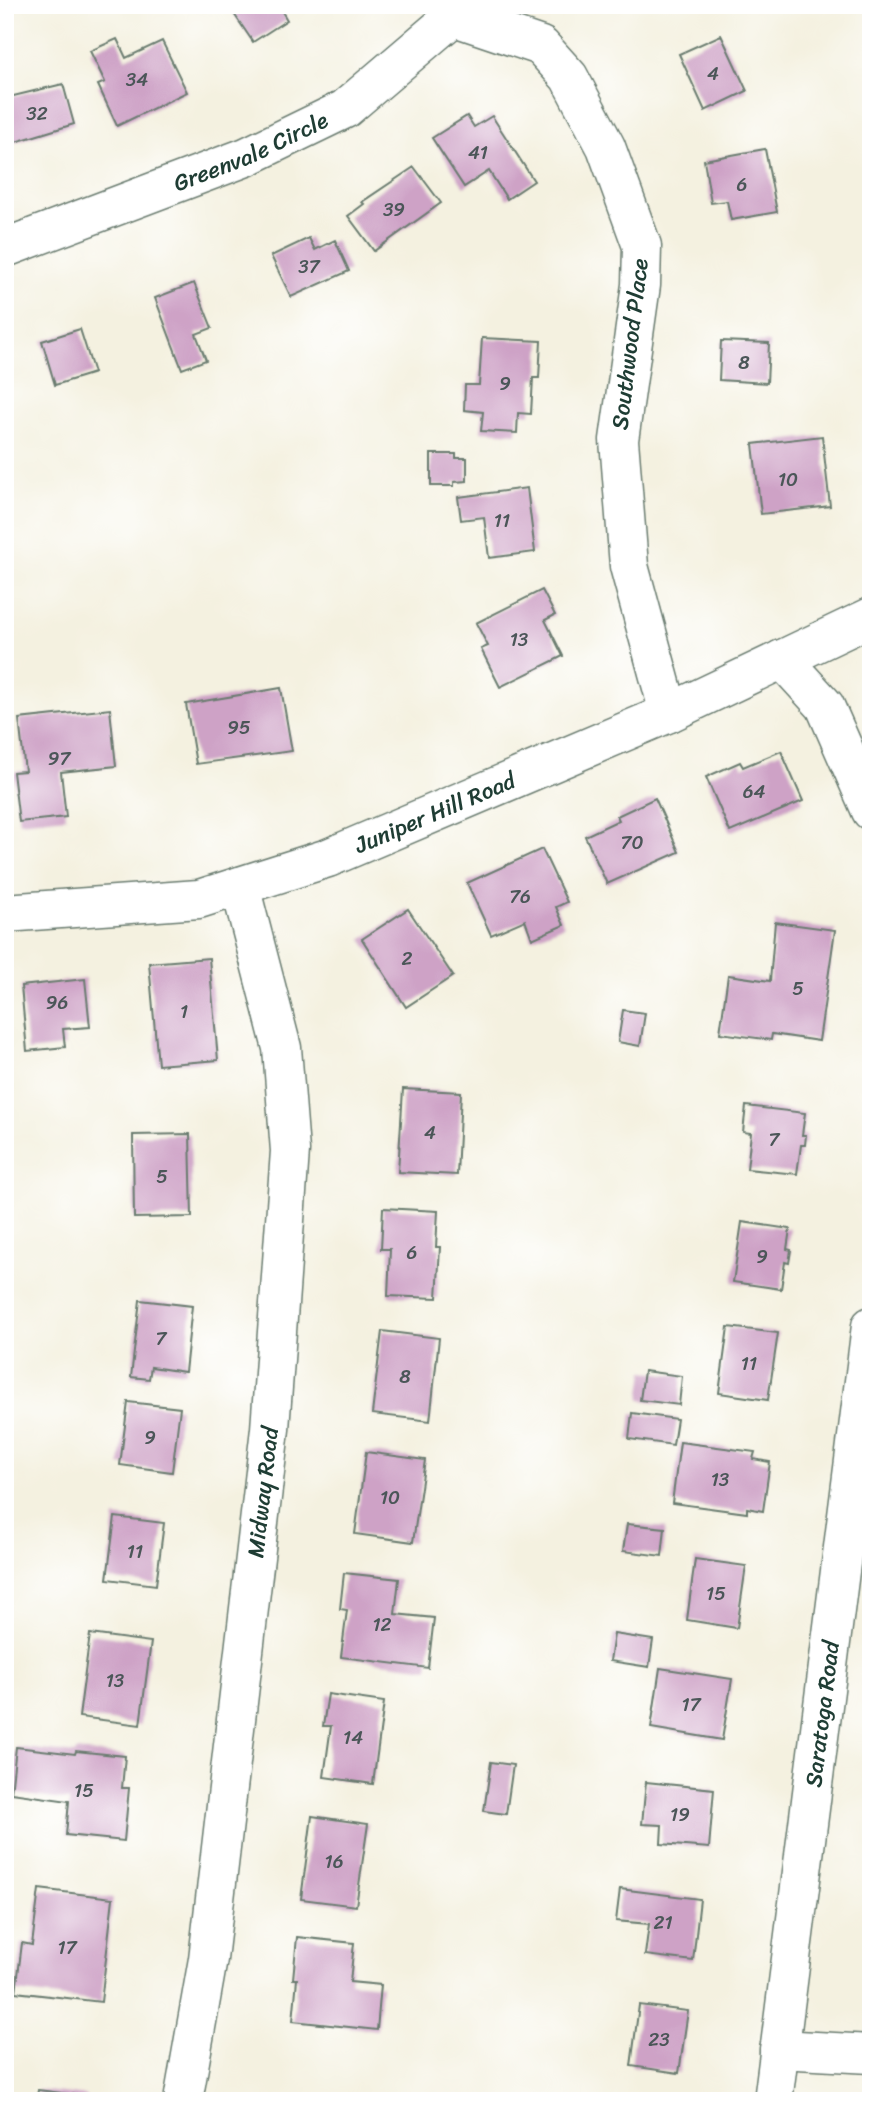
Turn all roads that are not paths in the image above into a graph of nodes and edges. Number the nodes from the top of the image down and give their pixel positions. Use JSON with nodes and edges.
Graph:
{"nodes":[{"id":1,"x":461,"y":11,"type":"edge"},
{"id":2,"x":5,"y":248,"type":"edge"},
{"id":3,"x":856,"y":623,"type":"edge"},
{"id":4,"x":782,"y":659,"type":"junction"},
{"id":5,"x":669,"y":713,"type":"junction"},
{"id":6,"x":871,"y":811,"type":"edge"},
{"id":7,"x":240,"y":886,"type":"junction"},
{"id":8,"x":5,"y":913,"type":"edge"},
{"id":9,"x":871,"y":1326,"type":"edge"},
{"id":10,"x":779,"y":2049,"type":"junction"},
{"id":11,"x":871,"y":2054,"type":"edge"},
{"id":12,"x":183,"y":2101,"type":"edge"},
{"id":13,"x":773,"y":2101,"type":"edge"}],
"edges":[{"from":1,"to":2,"type":"street","name":"Greenvale Circle"},
{"from":1,"to":5,"type":"street","name":"Southwood Place"},
{"from":3,"to":4,"type":"street","name":"Juniper Hill Road"},
{"from":4,"to":5,"type":"street","name":"Juniper Hill Road"},
{"from":4,"to":6,"type":"street"},
{"from":5,"to":7,"type":"street","name":"Juniper Hill Road"},
{"from":7,"to":8,"type":"street","name":"Juniper Hill Road"},
{"from":7,"to":12,"type":"street","name":"Midway Road"},
{"from":9,"to":10,"type":"street","name":"Saratoga Road"},
{"from":10,"to":11,"type":"street"},
{"from":10,"to":13,"type":"street","name":"Saratoga Road"}]}
